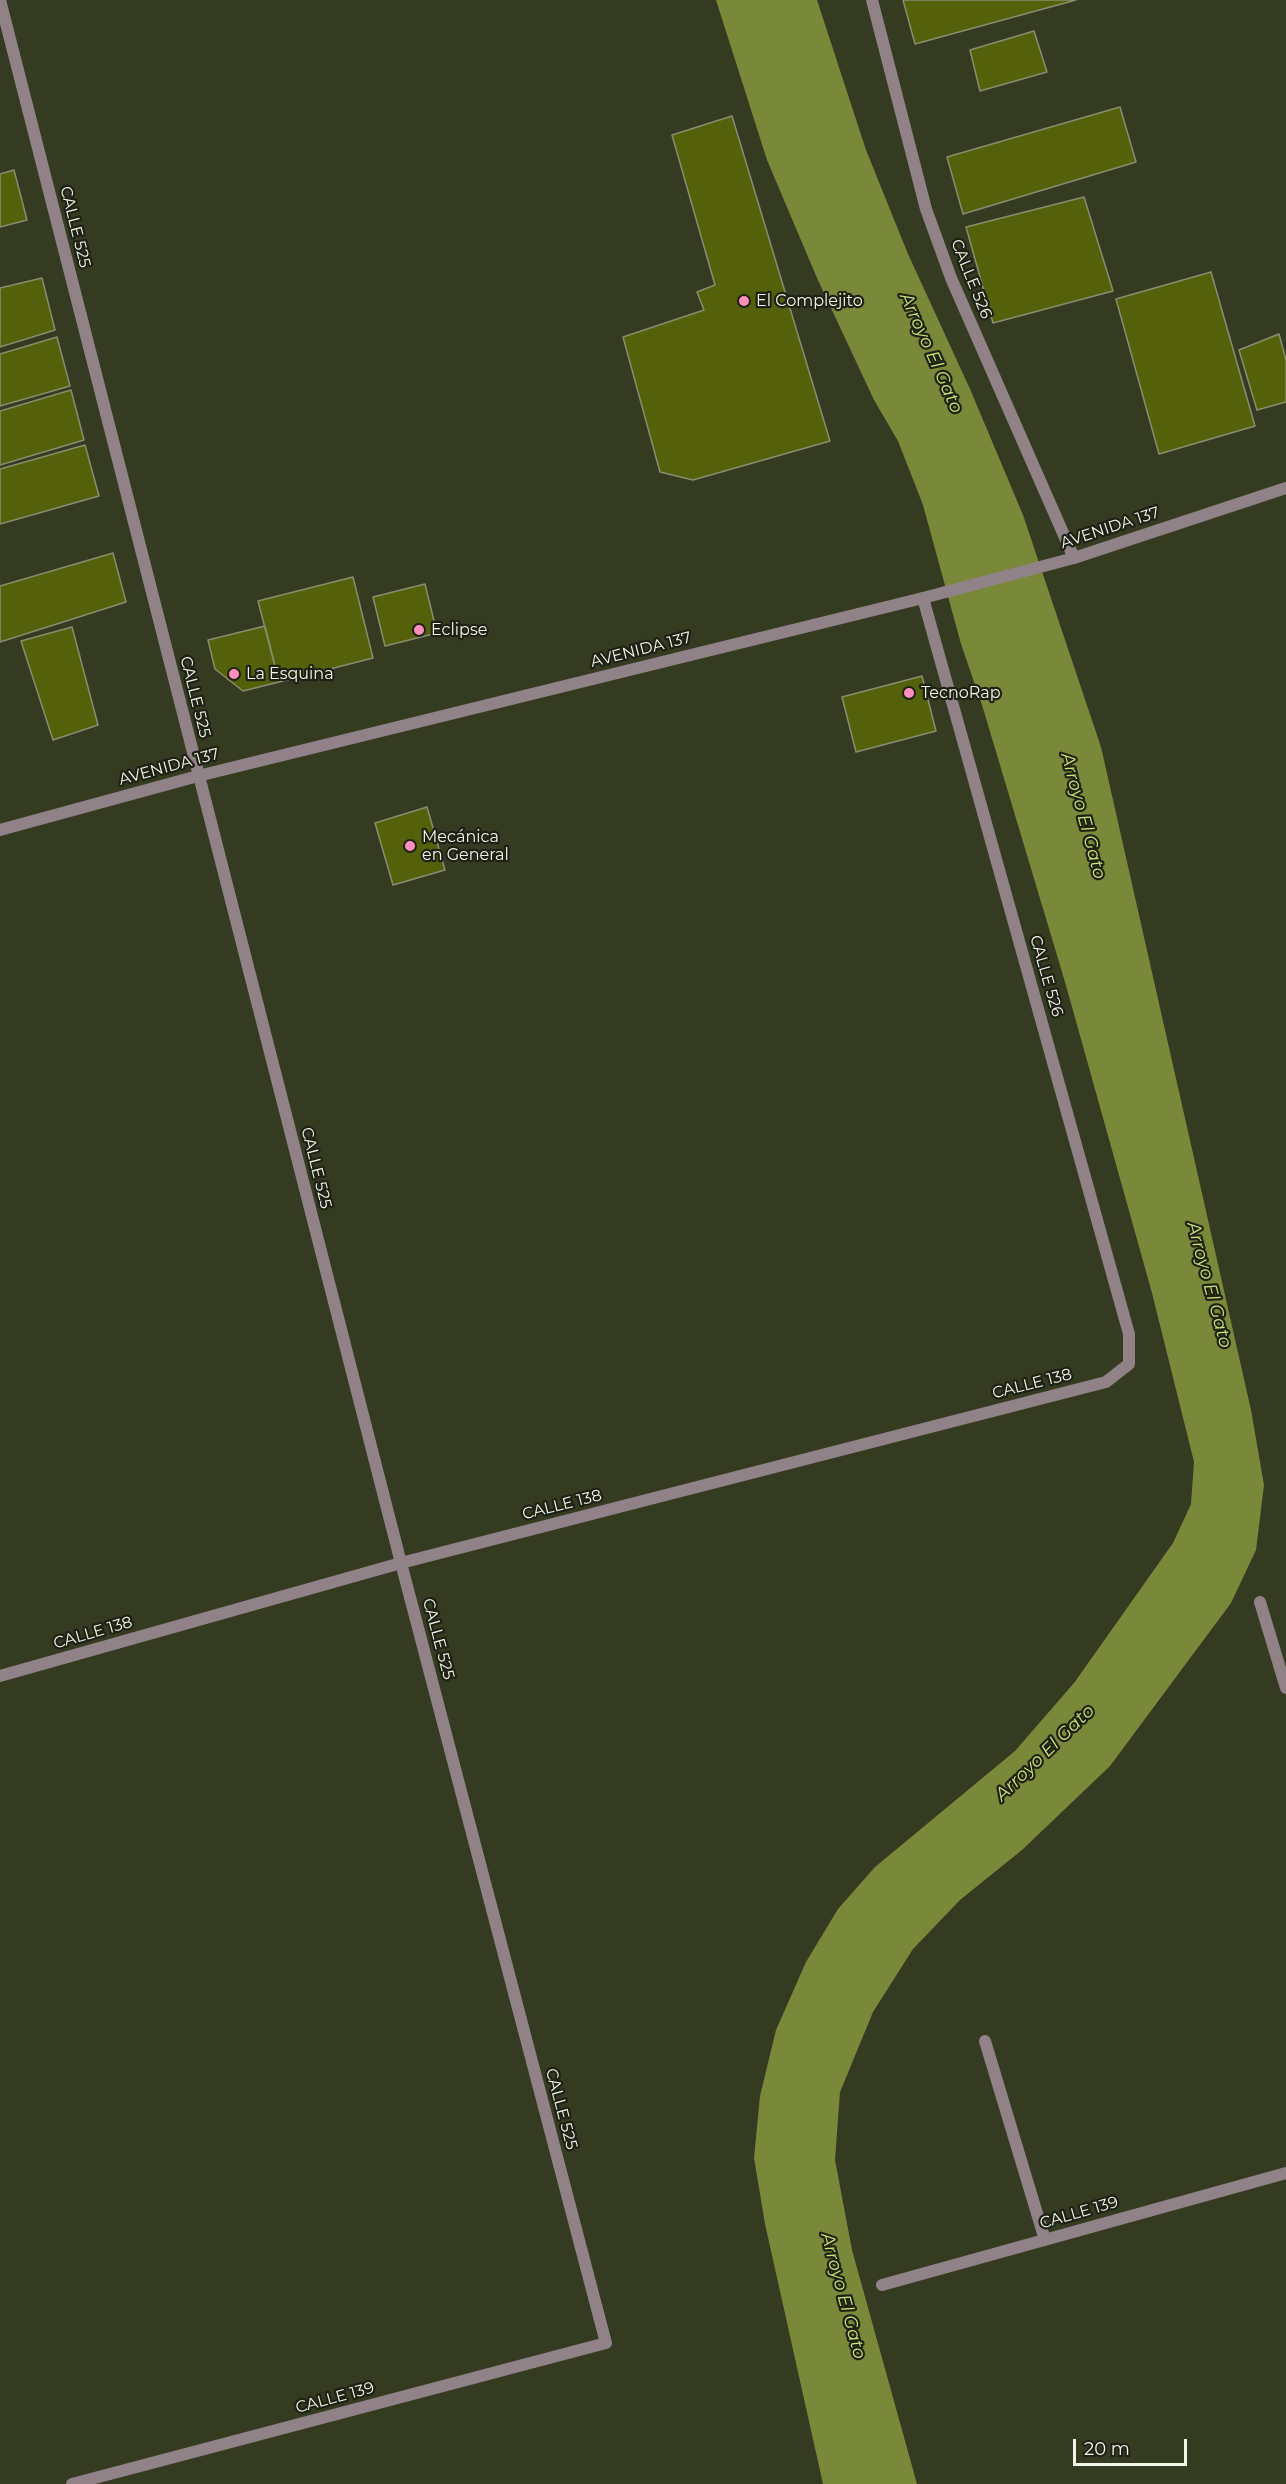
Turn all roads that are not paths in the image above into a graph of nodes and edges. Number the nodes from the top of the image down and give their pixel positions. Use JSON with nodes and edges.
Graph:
{"nodes":[{"id":1,"x":0,"y":0,"type":"edge"},
{"id":2,"x":872,"y":0,"type":"edge"},
{"id":3,"x":1286,"y":488,"type":"edge"},
{"id":4,"x":1074,"y":558,"type":"junction"},
{"id":5,"x":923,"y":598,"type":"junction"},
{"id":6,"x":198,"y":776,"type":"junction"},
{"id":7,"x":0,"y":830,"type":"edge"},
{"id":8,"x":1129,"y":1364,"type":"joint"},
{"id":9,"x":401,"y":1563,"type":"junction"},
{"id":10,"x":1260,"y":1602,"type":"dead end"},
{"id":11,"x":0,"y":1676,"type":"edge"},
{"id":12,"x":1286,"y":1688,"type":"edge"},
{"id":13,"x":986,"y":2041,"type":"dead end"},
{"id":14,"x":1286,"y":2173,"type":"edge"},
{"id":15,"x":1046,"y":2240,"type":"junction"},
{"id":16,"x":882,"y":2285,"type":"dead end"},
{"id":17,"x":606,"y":2343,"type":"joint"},
{"id":18,"x":72,"y":2484,"type":"edge"}],
"edges":[{"from":1,"to":6,"type":"street","name":"CALLE 525"},
{"from":2,"to":4,"type":"street","name":"CALLE 526"},
{"from":3,"to":4,"type":"street","name":"AVENIDA 137"},
{"from":4,"to":5,"type":"street","name":"AVENIDA 137"},
{"from":5,"to":6,"type":"street","name":"AVENIDA 137"},
{"from":5,"to":8,"type":"street","name":"CALLE 526"},
{"from":6,"to":7,"type":"street","name":"AVENIDA 137"},
{"from":6,"to":9,"type":"street","name":"CALLE 525"},
{"from":8,"to":9,"type":"street","name":"CALLE 138"},
{"from":9,"to":11,"type":"street","name":"CALLE 138"},
{"from":9,"to":17,"type":"street","name":"CALLE 525"},
{"from":10,"to":12,"type":"street"},
{"from":13,"to":15,"type":"street"},
{"from":14,"to":15,"type":"street","name":"CALLE 139"},
{"from":15,"to":16,"type":"street","name":"CALLE 139"},
{"from":17,"to":18,"type":"street","name":"CALLE 139"}]}
